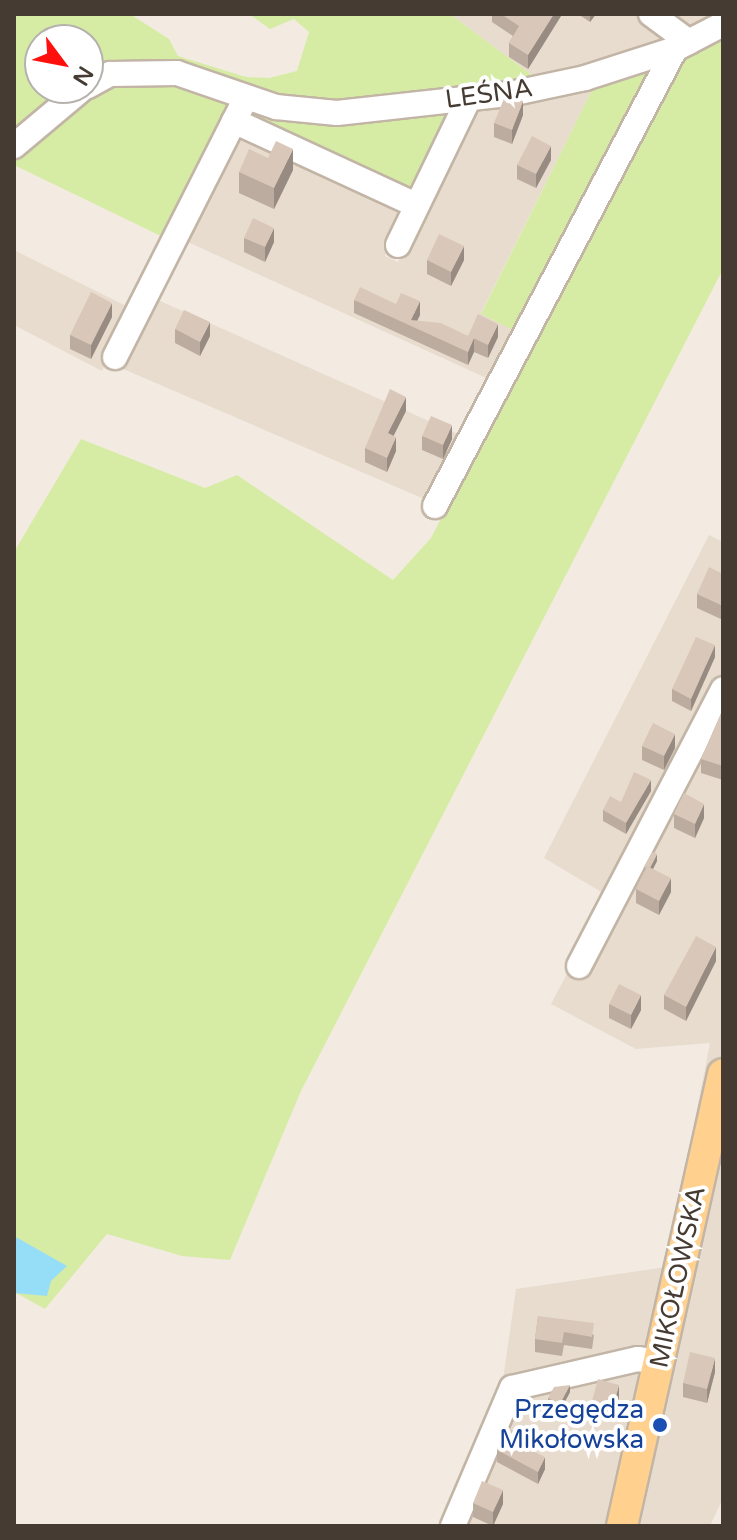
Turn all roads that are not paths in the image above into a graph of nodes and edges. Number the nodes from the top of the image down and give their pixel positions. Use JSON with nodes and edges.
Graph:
{"nodes":[{"id":1,"x":651,"y":14,"type":"edge"},
{"id":2,"x":723,"y":24,"type":"edge"},
{"id":3,"x":682,"y":46,"type":"junction"},
{"id":4,"x":104,"y":77,"type":"edge"},
{"id":5,"x":246,"y":98,"type":"junction"},
{"id":6,"x":469,"y":98,"type":"junction"},
{"id":7,"x":65,"y":104,"type":"edge"},
{"id":8,"x":234,"y":121,"type":"junction"},
{"id":9,"x":14,"y":146,"type":"edge"},
{"id":10,"x":409,"y":202,"type":"dead end"},
{"id":11,"x":398,"y":245,"type":"dead end"},
{"id":12,"x":115,"y":357,"type":"dead end"},
{"id":13,"x":435,"y":506,"type":"dead end"},
{"id":14,"x":723,"y":689,"type":"edge"},
{"id":15,"x":579,"y":966,"type":"dead end"},
{"id":16,"x":723,"y":1074,"type":"edge"},
{"id":17,"x":660,"y":1362,"type":"junction"},
{"id":18,"x":453,"y":1526,"type":"edge"},
{"id":19,"x":622,"y":1526,"type":"edge"}],
"edges":[{"from":1,"to":3,"type":"street"},
{"from":2,"to":3,"type":"street","name":"LEŚNA"},
{"from":3,"to":6,"type":"street","name":"LEŚNA"},
{"from":3,"to":13,"type":"street"},
{"from":4,"to":5,"type":"street","name":"LEŚNA"},
{"from":5,"to":6,"type":"street","name":"LEŚNA"},
{"from":5,"to":8,"type":"street"},
{"from":6,"to":11,"type":"street"},
{"from":7,"to":9,"type":"street","name":"LEŚNA"},
{"from":8,"to":10,"type":"street"},
{"from":8,"to":12,"type":"street"},
{"from":14,"to":15,"type":"street"},
{"from":16,"to":17,"type":"main road","name":"MIKOŁOWSKA"},
{"from":17,"to":18,"type":"street"},
{"from":17,"to":19,"type":"main road","name":"MIKOŁOWSKA"}]}
